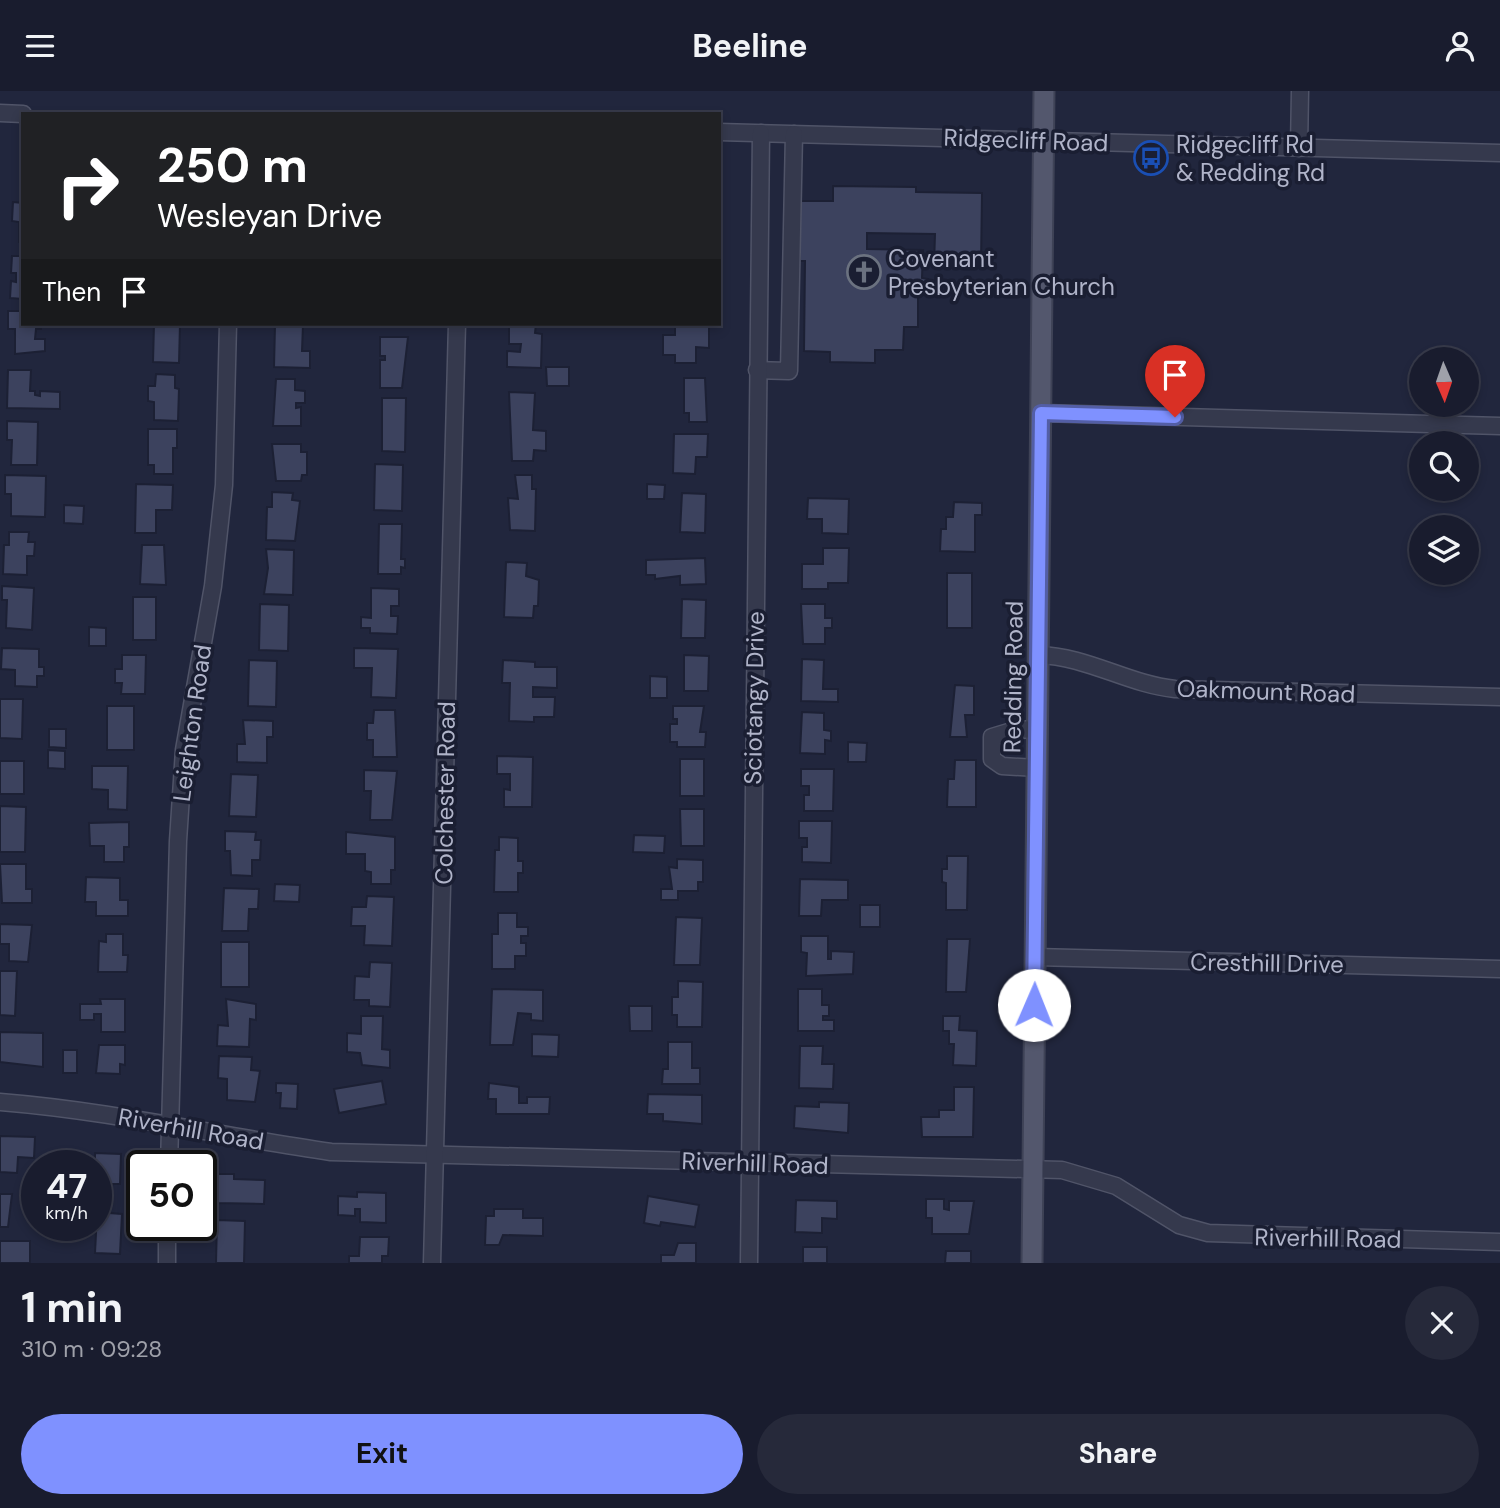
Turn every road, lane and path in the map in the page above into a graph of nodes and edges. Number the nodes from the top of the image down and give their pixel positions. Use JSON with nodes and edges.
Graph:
{"nodes":[{"id":1,"x":1044,"y":91,"type":"edge"},
{"id":2,"x":1300,"y":91,"type":"edge"},
{"id":3,"x":0,"y":113,"type":"edge"},
{"id":4,"x":21,"y":114,"type":"edge"},
{"id":5,"x":721,"y":132,"type":"edge"},
{"id":6,"x":761,"y":133,"type":"junction"},
{"id":7,"x":794,"y":134,"type":"junction"},
{"id":8,"x":1043,"y":141,"type":"junction"},
{"id":9,"x":1300,"y":148,"type":"junction"},
{"id":10,"x":1500,"y":153,"type":"edge"},
{"id":11,"x":228,"y":326,"type":"edge"},
{"id":12,"x":457,"y":326,"type":"edge"},
{"id":13,"x":757,"y":370,"type":"junction"},
{"id":14,"x":1041,"y":413,"type":"junction"},
{"id":15,"x":1500,"y":426,"type":"edge"},
{"id":16,"x":1038,"y":655,"type":"junction"},
{"id":17,"x":1500,"y":697,"type":"edge"},
{"id":18,"x":1037,"y":729,"type":"junction"},
{"id":19,"x":1037,"y":768,"type":"junction"},
{"id":20,"x":1035,"y":957,"type":"junction"},
{"id":21,"x":1500,"y":969,"type":"edge"},
{"id":22,"x":0,"y":1102,"type":"edge"},
{"id":23,"x":169,"y":1124,"type":"junction"},
{"id":24,"x":169,"y":1150,"type":"edge"},
{"id":25,"x":435,"y":1155,"type":"junction"},
{"id":26,"x":751,"y":1163,"type":"junction"},
{"id":27,"x":1032,"y":1169,"type":"junction"},
{"id":28,"x":167,"y":1241,"type":"edge"},
{"id":29,"x":1500,"y":1242,"type":"edge"},
{"id":30,"x":167,"y":1263,"type":"edge"},
{"id":31,"x":432,"y":1263,"type":"edge"},
{"id":32,"x":749,"y":1263,"type":"edge"},
{"id":33,"x":1031,"y":1263,"type":"edge"}],
"edges":[{"from":1,"to":8,"type":"main road","name":"Redding Road"},
{"from":2,"to":9,"type":"street"},
{"from":3,"to":4,"type":"street"},
{"from":5,"to":6,"type":"street","name":"Ridgecliff Road"},
{"from":6,"to":7,"type":"street","name":"Ridgecliff Road"},
{"from":6,"to":13,"type":"street","name":"Sciotangy Drive"},
{"from":7,"to":8,"type":"street","name":"Ridgecliff Road"},
{"from":7,"to":13,"type":"street"},
{"from":8,"to":9,"type":"street","name":"Ridgecliff Road"},
{"from":8,"to":14,"type":"main road","name":"Redding Road"},
{"from":9,"to":10,"type":"street","name":"Ridgecliff Road"},
{"from":11,"to":23,"type":"street","name":"Leighton Road"},
{"from":12,"to":25,"type":"street","name":"Colchester Road"},
{"from":13,"to":26,"type":"street","name":"Sciotangy Drive"},
{"from":14,"to":15,"type":"street"},
{"from":14,"to":16,"type":"main road","name":"Redding Road"},
{"from":16,"to":17,"type":"street","name":"Oakmount Road"},
{"from":16,"to":18,"type":"main road","name":"Redding Road"},
{"from":18,"to":19,"type":"main road","name":"Redding Road"},
{"from":18,"to":19,"type":"street"},
{"from":19,"to":20,"type":"main road","name":"Redding Road"},
{"from":20,"to":21,"type":"street","name":"Cresthill Drive"},
{"from":20,"to":27,"type":"main road","name":"Redding Road"},
{"from":22,"to":23,"type":"street","name":"Riverhill Road"},
{"from":23,"to":24,"type":"street","name":"Leighton Road"},
{"from":23,"to":25,"type":"street","name":"Riverhill Road"},
{"from":25,"to":26,"type":"street","name":"Riverhill Road"},
{"from":25,"to":31,"type":"street","name":"Colchester Road"},
{"from":26,"to":27,"type":"street","name":"Riverhill Road"},
{"from":26,"to":32,"type":"street","name":"Sciotangy Drive"},
{"from":27,"to":29,"type":"street","name":"Riverhill Road"},
{"from":27,"to":33,"type":"main road","name":"Redding Road"},
{"from":28,"to":30,"type":"street"}]}
